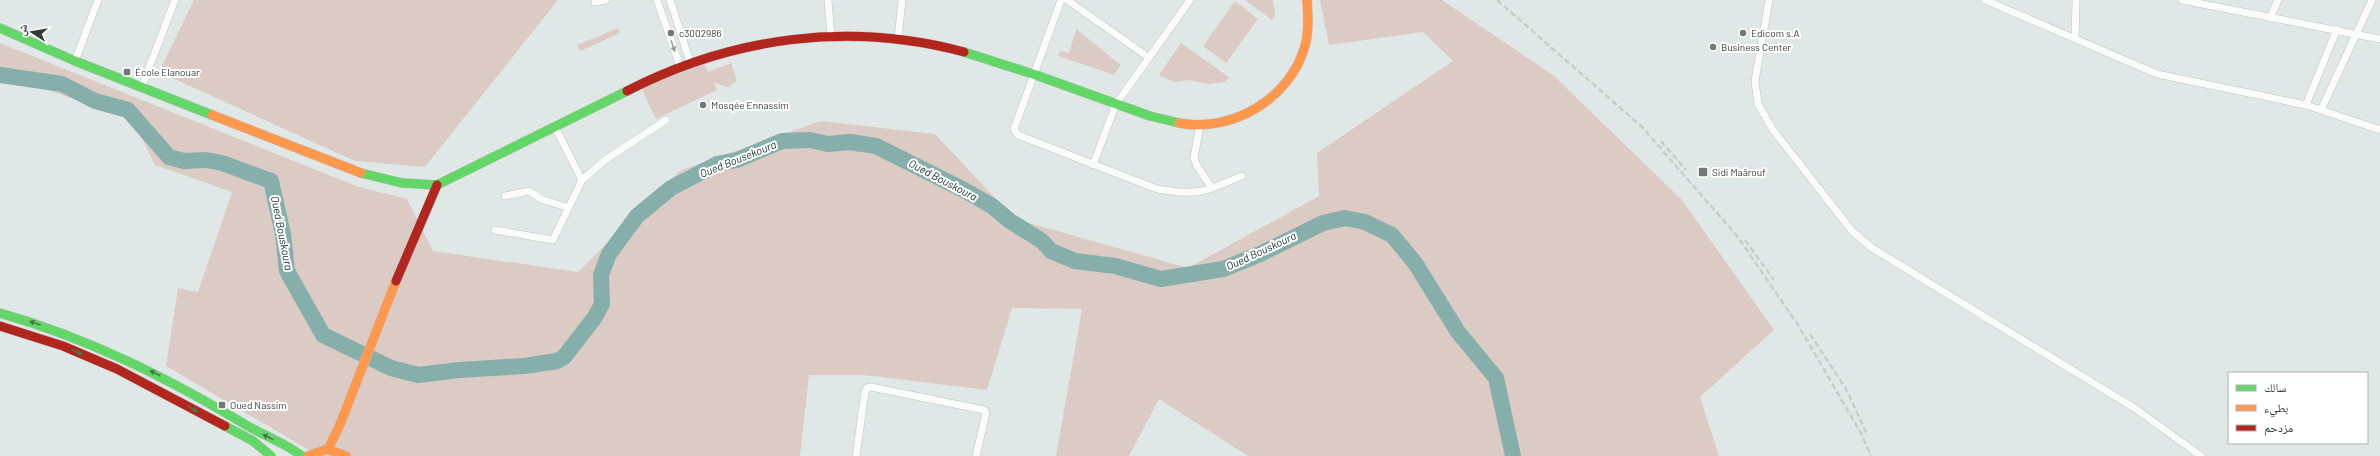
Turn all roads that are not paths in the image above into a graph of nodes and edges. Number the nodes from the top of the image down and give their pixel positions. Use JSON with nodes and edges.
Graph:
{"nodes":[{"id":1,"x":98,"y":0,"type":"edge"},
{"id":2,"x":175,"y":0,"type":"edge"},
{"id":3,"x":606,"y":0,"type":"edge"},
{"id":4,"x":657,"y":0,"type":"edge"},
{"id":5,"x":670,"y":0,"type":"edge"},
{"id":6,"x":828,"y":0,"type":"edge"},
{"id":7,"x":902,"y":0,"type":"edge"},
{"id":8,"x":1061,"y":0,"type":"edge"},
{"id":9,"x":1067,"y":0,"type":"edge"},
{"id":10,"x":1190,"y":0,"type":"edge"},
{"id":11,"x":1307,"y":0,"type":"edge"},
{"id":12,"x":1769,"y":0,"type":"edge"},
{"id":13,"x":1985,"y":0,"type":"edge"},
{"id":14,"x":2076,"y":0,"type":"edge"},
{"id":15,"x":2182,"y":0,"type":"edge"},
{"id":16,"x":2278,"y":0,"type":"edge"},
{"id":17,"x":2372,"y":0,"type":"edge"},
{"id":18,"x":596,"y":2,"type":"dead end"},
{"id":19,"x":2217,"y":4,"type":"edge"},
{"id":20,"x":2270,"y":18,"type":"junction"},
{"id":21,"x":0,"y":28,"type":"edge"},
{"id":22,"x":2337,"y":29,"type":"junction"},
{"id":23,"x":2356,"y":33,"type":"junction"},
{"id":24,"x":831,"y":37,"type":"junction"},
{"id":25,"x":898,"y":38,"type":"junction"},
{"id":26,"x":2075,"y":39,"type":"junction"},
{"id":27,"x":2380,"y":39,"type":"edge"},
{"id":28,"x":1148,"y":57,"type":"junction"},
{"id":29,"x":76,"y":61,"type":"junction"},
{"id":30,"x":690,"y":62,"type":"junction"},
{"id":31,"x":680,"y":66,"type":"junction"},
{"id":32,"x":1035,"y":75,"type":"junction"},
{"id":33,"x":142,"y":86,"type":"junction"},
{"id":34,"x":1116,"y":104,"type":"junction"},
{"id":35,"x":2306,"y":105,"type":"junction"},
{"id":36,"x":2321,"y":110,"type":"junction"},
{"id":37,"x":666,"y":120,"type":"dead end"},
{"id":38,"x":1200,"y":125,"type":"junction"},
{"id":39,"x":555,"y":127,"type":"junction"},
{"id":40,"x":2380,"y":130,"type":"edge"},
{"id":41,"x":1093,"y":165,"type":"junction"},
{"id":42,"x":1242,"y":176,"type":"dead end"},
{"id":43,"x":582,"y":180,"type":"junction"},
{"id":44,"x":437,"y":185,"type":"junction"},
{"id":45,"x":1212,"y":188,"type":"junction"},
{"id":46,"x":505,"y":196,"type":"dead end"},
{"id":47,"x":569,"y":208,"type":"junction"},
{"id":48,"x":495,"y":230,"type":"dead end"},
{"id":49,"x":0,"y":313,"type":"edge"},
{"id":50,"x":0,"y":326,"type":"edge"},
{"id":51,"x":336,"y":434,"type":"junction"},
{"id":52,"x":328,"y":449,"type":"junction"},
{"id":53,"x":343,"y":454,"type":"edge"},
{"id":54,"x":272,"y":456,"type":"edge"},
{"id":55,"x":302,"y":456,"type":"edge"},
{"id":56,"x":308,"y":456,"type":"edge"},
{"id":57,"x":856,"y":456,"type":"edge"},
{"id":58,"x":976,"y":456,"type":"edge"},
{"id":59,"x":2201,"y":456,"type":"edge"}],
"edges":[{"from":1,"to":29,"type":"street"},
{"from":2,"to":33,"type":"street"},
{"from":3,"to":18,"type":"street"},
{"from":4,"to":31,"type":"street","one_way":true},
{"from":5,"to":30,"type":"street"},
{"from":6,"to":24,"type":"street"},
{"from":7,"to":25,"type":"street"},
{"from":8,"to":32,"type":"street"},
{"from":9,"to":28,"type":"street"},
{"from":10,"to":28,"type":"street"},
{"from":11,"to":38,"type":"street"},
{"from":12,"to":59,"type":"street"},
{"from":13,"to":26,"type":"street"},
{"from":14,"to":26,"type":"street"},
{"from":15,"to":19,"type":"street"},
{"from":16,"to":20,"type":"street"},
{"from":17,"to":23,"type":"street"},
{"from":19,"to":20,"type":"street"},
{"from":20,"to":22,"type":"street"},
{"from":21,"to":29,"type":"street"},
{"from":22,"to":23,"type":"street"},
{"from":22,"to":35,"type":"street"},
{"from":23,"to":27,"type":"street"},
{"from":23,"to":36,"type":"street"},
{"from":24,"to":25,"type":"street"},
{"from":24,"to":30,"type":"street"},
{"from":25,"to":32,"type":"street"},
{"from":26,"to":35,"type":"street"},
{"from":28,"to":34,"type":"street"},
{"from":29,"to":33,"type":"street"},
{"from":30,"to":31,"type":"street"},
{"from":31,"to":39,"type":"street"},
{"from":32,"to":34,"type":"street"},
{"from":32,"to":41,"type":"street"},
{"from":33,"to":44,"type":"street"},
{"from":34,"to":38,"type":"street"},
{"from":34,"to":41,"type":"street"},
{"from":35,"to":36,"type":"street"},
{"from":36,"to":40,"type":"street"},
{"from":37,"to":43,"type":"street"},
{"from":38,"to":45,"type":"street"},
{"from":39,"to":43,"type":"street"},
{"from":39,"to":44,"type":"street"},
{"from":41,"to":45,"type":"street"},
{"from":42,"to":45,"type":"street"},
{"from":43,"to":47,"type":"street"},
{"from":44,"to":51,"type":"street"},
{"from":46,"to":47,"type":"street"},
{"from":47,"to":48,"type":"street"},
{"from":55,"to":49,"type":"street","one_way":true},
{"from":50,"to":54,"type":"street","one_way":true},
{"from":51,"to":52,"type":"street"},
{"from":51,"to":53,"type":"street"},
{"from":52,"to":53,"type":"street"},
{"from":52,"to":56,"type":"street"},
{"from":57,"to":58,"type":"street"}]}
